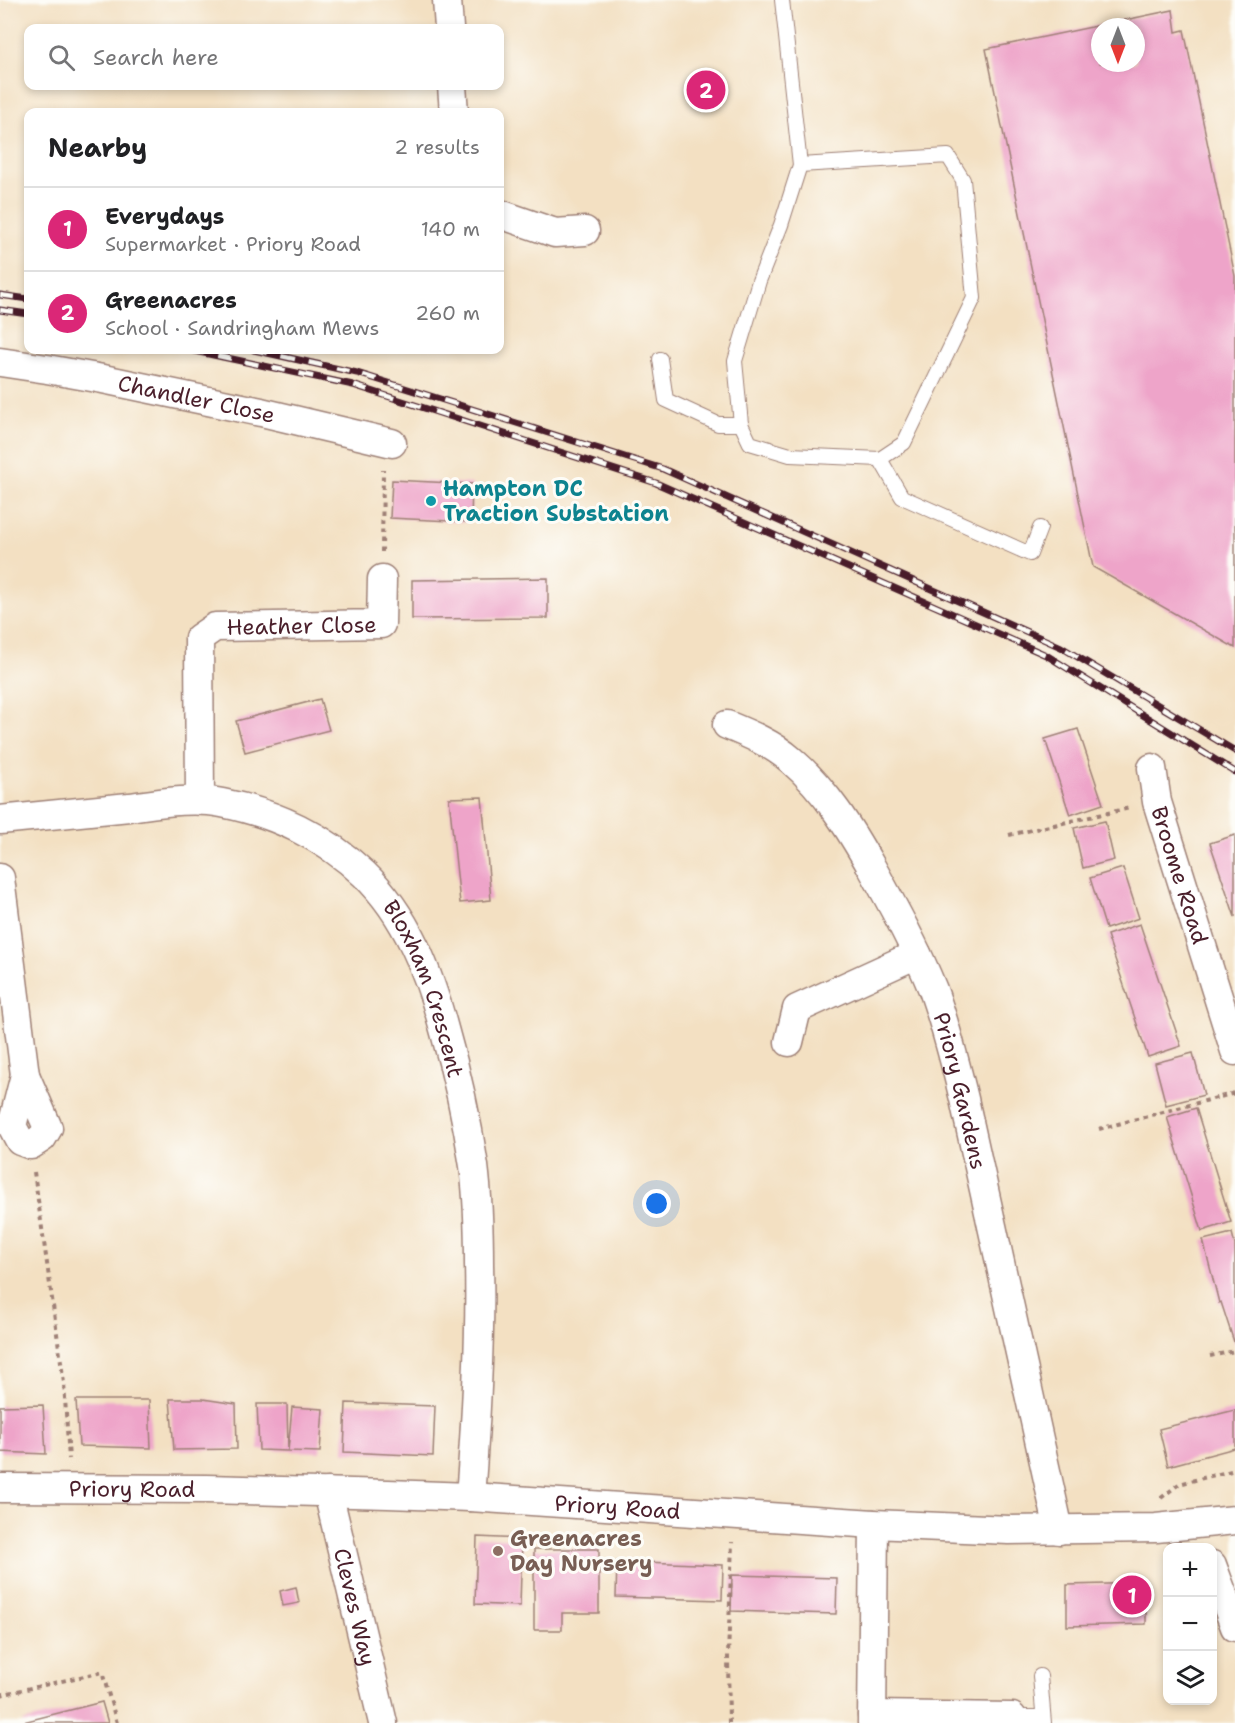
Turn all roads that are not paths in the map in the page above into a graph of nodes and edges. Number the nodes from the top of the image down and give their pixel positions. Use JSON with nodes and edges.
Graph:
{"nodes":[{"id":1,"x":447,"y":0,"type":"edge"},
{"id":2,"x":782,"y":0,"type":"edge"},
{"id":3,"x":449,"y":24,"type":"edge"},
{"id":4,"x":452,"y":90,"type":"edge"},
{"id":5,"x":454,"y":108,"type":"edge"},
{"id":6,"x":800,"y":165,"type":"junction"},
{"id":7,"x":504,"y":215,"type":"edge"},
{"id":8,"x":585,"y":231,"type":"dead end"},
{"id":9,"x":660,"y":358,"type":"dead end"},
{"id":10,"x":0,"y":362,"type":"edge"},
{"id":11,"x":741,"y":424,"type":"junction"},
{"id":12,"x":388,"y":443,"type":"road end"},
{"id":13,"x":880,"y":459,"type":"junction"},
{"id":14,"x":1040,"y":528,"type":"dead end"},
{"id":15,"x":382,"y":579,"type":"road end"},
{"id":16,"x":727,"y":725,"type":"dead end"},
{"id":17,"x":1152,"y":768,"type":"dead end"},
{"id":18,"x":200,"y":800,"type":"junction"},
{"id":19,"x":0,"y":820,"type":"edge"},
{"id":20,"x":0,"y":878,"type":"edge"},
{"id":21,"x":917,"y":954,"type":"junction"},
{"id":22,"x":789,"y":1042,"type":"dead end"},
{"id":23,"x":1235,"y":1051,"type":"edge"},
{"id":24,"x":31,"y":1145,"type":"road end"},
{"id":25,"x":0,"y":1488,"type":"edge"},
{"id":26,"x":328,"y":1492,"type":"junction"},
{"id":27,"x":470,"y":1497,"type":"junction"},
{"id":28,"x":1235,"y":1520,"type":"edge"},
{"id":29,"x":874,"y":1524,"type":"junction"},
{"id":30,"x":1059,"y":1530,"type":"junction"},
{"id":31,"x":1202,"y":1536,"type":"edge"},
{"id":32,"x":1217,"y":1578,"type":"edge"},
{"id":33,"x":1235,"y":1627,"type":"edge"},
{"id":34,"x":1040,"y":1676,"type":"dead end"},
{"id":35,"x":1012,"y":1717,"type":"joint"},
{"id":36,"x":872,"y":1719,"type":"edge"},
{"id":37,"x":1043,"y":1720,"type":"edge"},
{"id":38,"x":383,"y":1723,"type":"edge"}],
"edges":[{"from":1,"to":3,"type":"street"},
{"from":2,"to":6,"type":"lane"},
{"from":4,"to":5,"type":"street"},
{"from":6,"to":11,"type":"lane"},
{"from":6,"to":13,"type":"lane"},
{"from":7,"to":8,"type":"street"},
{"from":9,"to":11,"type":"lane"},
{"from":10,"to":12,"type":"street","name":"Chandler Close"},
{"from":11,"to":13,"type":"lane"},
{"from":13,"to":14,"type":"lane"},
{"from":15,"to":18,"type":"street","name":"Heather Close"},
{"from":16,"to":21,"type":"street","name":"Priory Gardens"},
{"from":17,"to":23,"type":"street","name":"Broome Road"},
{"from":18,"to":19,"type":"street","name":"Bloxham Crescent"},
{"from":18,"to":27,"type":"street","name":"Bloxham Crescent"},
{"from":20,"to":24,"type":"street"},
{"from":21,"to":22,"type":"street"},
{"from":21,"to":30,"type":"street","name":"Priory Gardens"},
{"from":25,"to":26,"type":"street","name":"Priory Road"},
{"from":26,"to":27,"type":"street","name":"Priory Road"},
{"from":26,"to":38,"type":"street","name":"Cleves Way"},
{"from":27,"to":29,"type":"street","name":"Priory Road"},
{"from":28,"to":31,"type":"street","name":"Priory Road"},
{"from":29,"to":30,"type":"street","name":"Priory Road"},
{"from":29,"to":36,"type":"street"},
{"from":30,"to":31,"type":"street","name":"Priory Road"},
{"from":32,"to":33,"type":"street"},
{"from":34,"to":37,"type":"lane"},
{"from":35,"to":36,"type":"street"},
{"from":35,"to":37,"type":"lane"}]}
